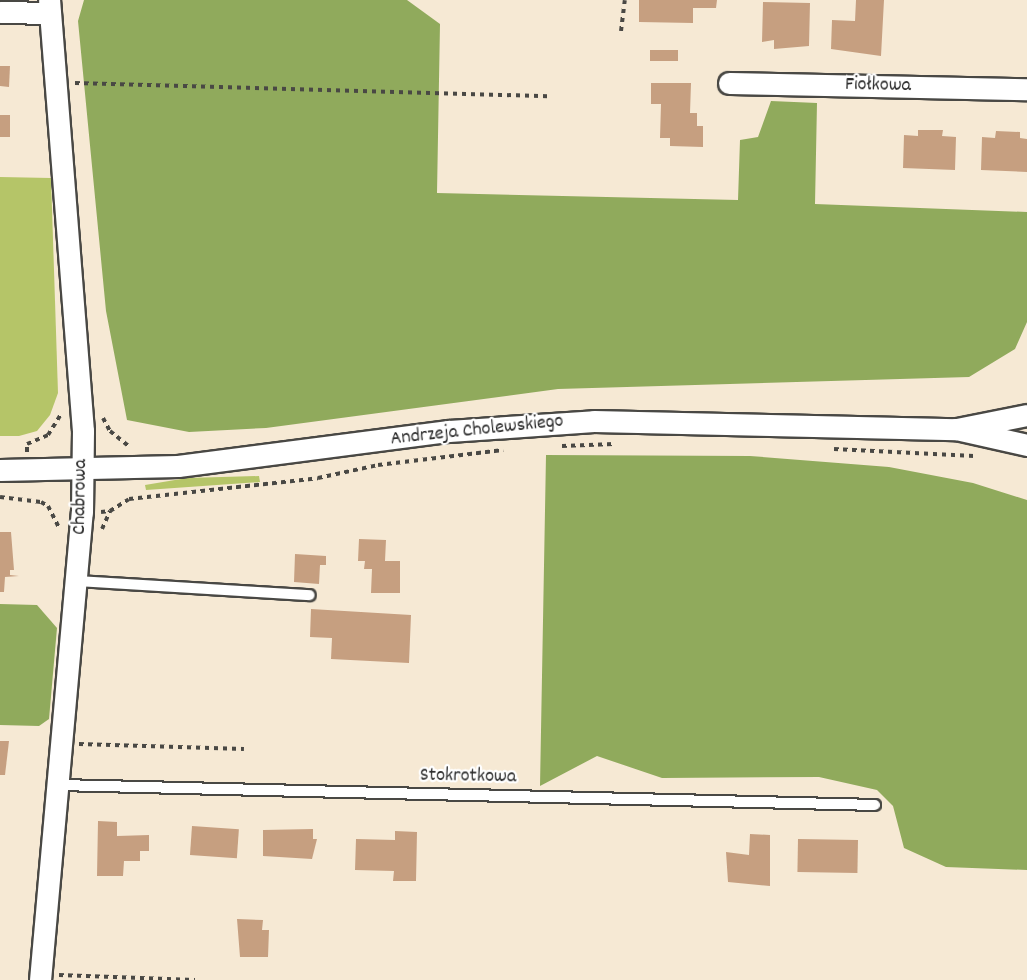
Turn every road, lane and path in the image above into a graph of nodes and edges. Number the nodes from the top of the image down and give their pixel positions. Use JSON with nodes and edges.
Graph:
{"nodes":[{"id":1,"x":625,"y":0,"type":"edge"},
{"id":2,"x":50,"y":7,"type":"edge"},
{"id":3,"x":0,"y":12,"type":"edge"},
{"id":4,"x":621,"y":31,"type":"dead end"},
{"id":5,"x":54,"y":82,"type":"junction"},
{"id":6,"x":729,"y":82,"type":"dead end"},
{"id":7,"x":1027,"y":89,"type":"edge"},
{"id":8,"x":548,"y":96,"type":"dead end"},
{"id":9,"x":1027,"y":415,"type":"edge"},
{"id":10,"x":956,"y":429,"type":"junction"},
{"id":11,"x":52,"y":431,"type":"dead end"},
{"id":12,"x":110,"y":431,"type":"dead end"},
{"id":13,"x":618,"y":444,"type":"dead end"},
{"id":14,"x":1027,"y":445,"type":"edge"},
{"id":15,"x":557,"y":446,"type":"dead end"},
{"id":16,"x":513,"y":449,"type":"dead end"},
{"id":17,"x":829,"y":449,"type":"dead end"},
{"id":18,"x":27,"y":453,"type":"dead end"},
{"id":19,"x":131,"y":453,"type":"dead end"},
{"id":20,"x":986,"y":456,"type":"dead end"},
{"id":21,"x":82,"y":469,"type":"junction"},
{"id":22,"x":0,"y":470,"type":"edge"},
{"id":23,"x":27,"y":492,"type":"dead end"},
{"id":24,"x":133,"y":492,"type":"dead end"},
{"id":25,"x":0,"y":498,"type":"edge"},
{"id":26,"x":133,"y":498,"type":"junction"},
{"id":27,"x":27,"y":499,"type":"junction"},
{"id":28,"x":57,"y":511,"type":"dead end"},
{"id":29,"x":100,"y":512,"type":"dead end"},
{"id":30,"x":78,"y":581,"type":"junction"},
{"id":31,"x":310,"y":596,"type":"dead end"},
{"id":32,"x":63,"y":744,"type":"junction"},
{"id":33,"x":244,"y":748,"type":"dead end"},
{"id":34,"x":59,"y":785,"type":"junction"},
{"id":35,"x":876,"y":805,"type":"dead end"},
{"id":36,"x":40,"y":977,"type":"edge"},
{"id":37,"x":195,"y":980,"type":"edge"}],
"edges":[{"from":1,"to":4,"type":"path"},
{"from":2,"to":3,"type":"street","name":"Chabrowa"},
{"from":2,"to":5,"type":"street","name":"Chabrowa"},
{"from":5,"to":8,"type":"path"},
{"from":5,"to":21,"type":"street","name":"Chabrowa"},
{"from":6,"to":7,"type":"street","name":"Fiołkowa"},
{"from":9,"to":10,"type":"street","name":"Andrzeja Cholewskiego"},
{"from":10,"to":14,"type":"street","name":"Andrzeja Cholewskiego"},
{"from":10,"to":21,"type":"street","name":"Andrzeja Cholewskiego"},
{"from":11,"to":18,"type":"path"},
{"from":12,"to":19,"type":"path"},
{"from":13,"to":15,"type":"path"},
{"from":16,"to":26,"type":"path"},
{"from":17,"to":20,"type":"path"},
{"from":21,"to":22,"type":"street","name":"Andrzeja Cholewskiego"},
{"from":21,"to":30,"type":"street","name":"Chabrowa"},
{"from":23,"to":27,"type":"path"},
{"from":24,"to":26,"type":"path"},
{"from":25,"to":27,"type":"path"},
{"from":26,"to":29,"type":"path"},
{"from":27,"to":28,"type":"path"},
{"from":30,"to":31,"type":"lane"},
{"from":30,"to":32,"type":"street","name":"Chabrowa"},
{"from":32,"to":33,"type":"path"},
{"from":32,"to":34,"type":"street","name":"Chabrowa"},
{"from":34,"to":35,"type":"lane","name":"Stokrotkowa"},
{"from":34,"to":36,"type":"street","name":"Chabrowa"},
{"from":36,"to":37,"type":"path"}]}
